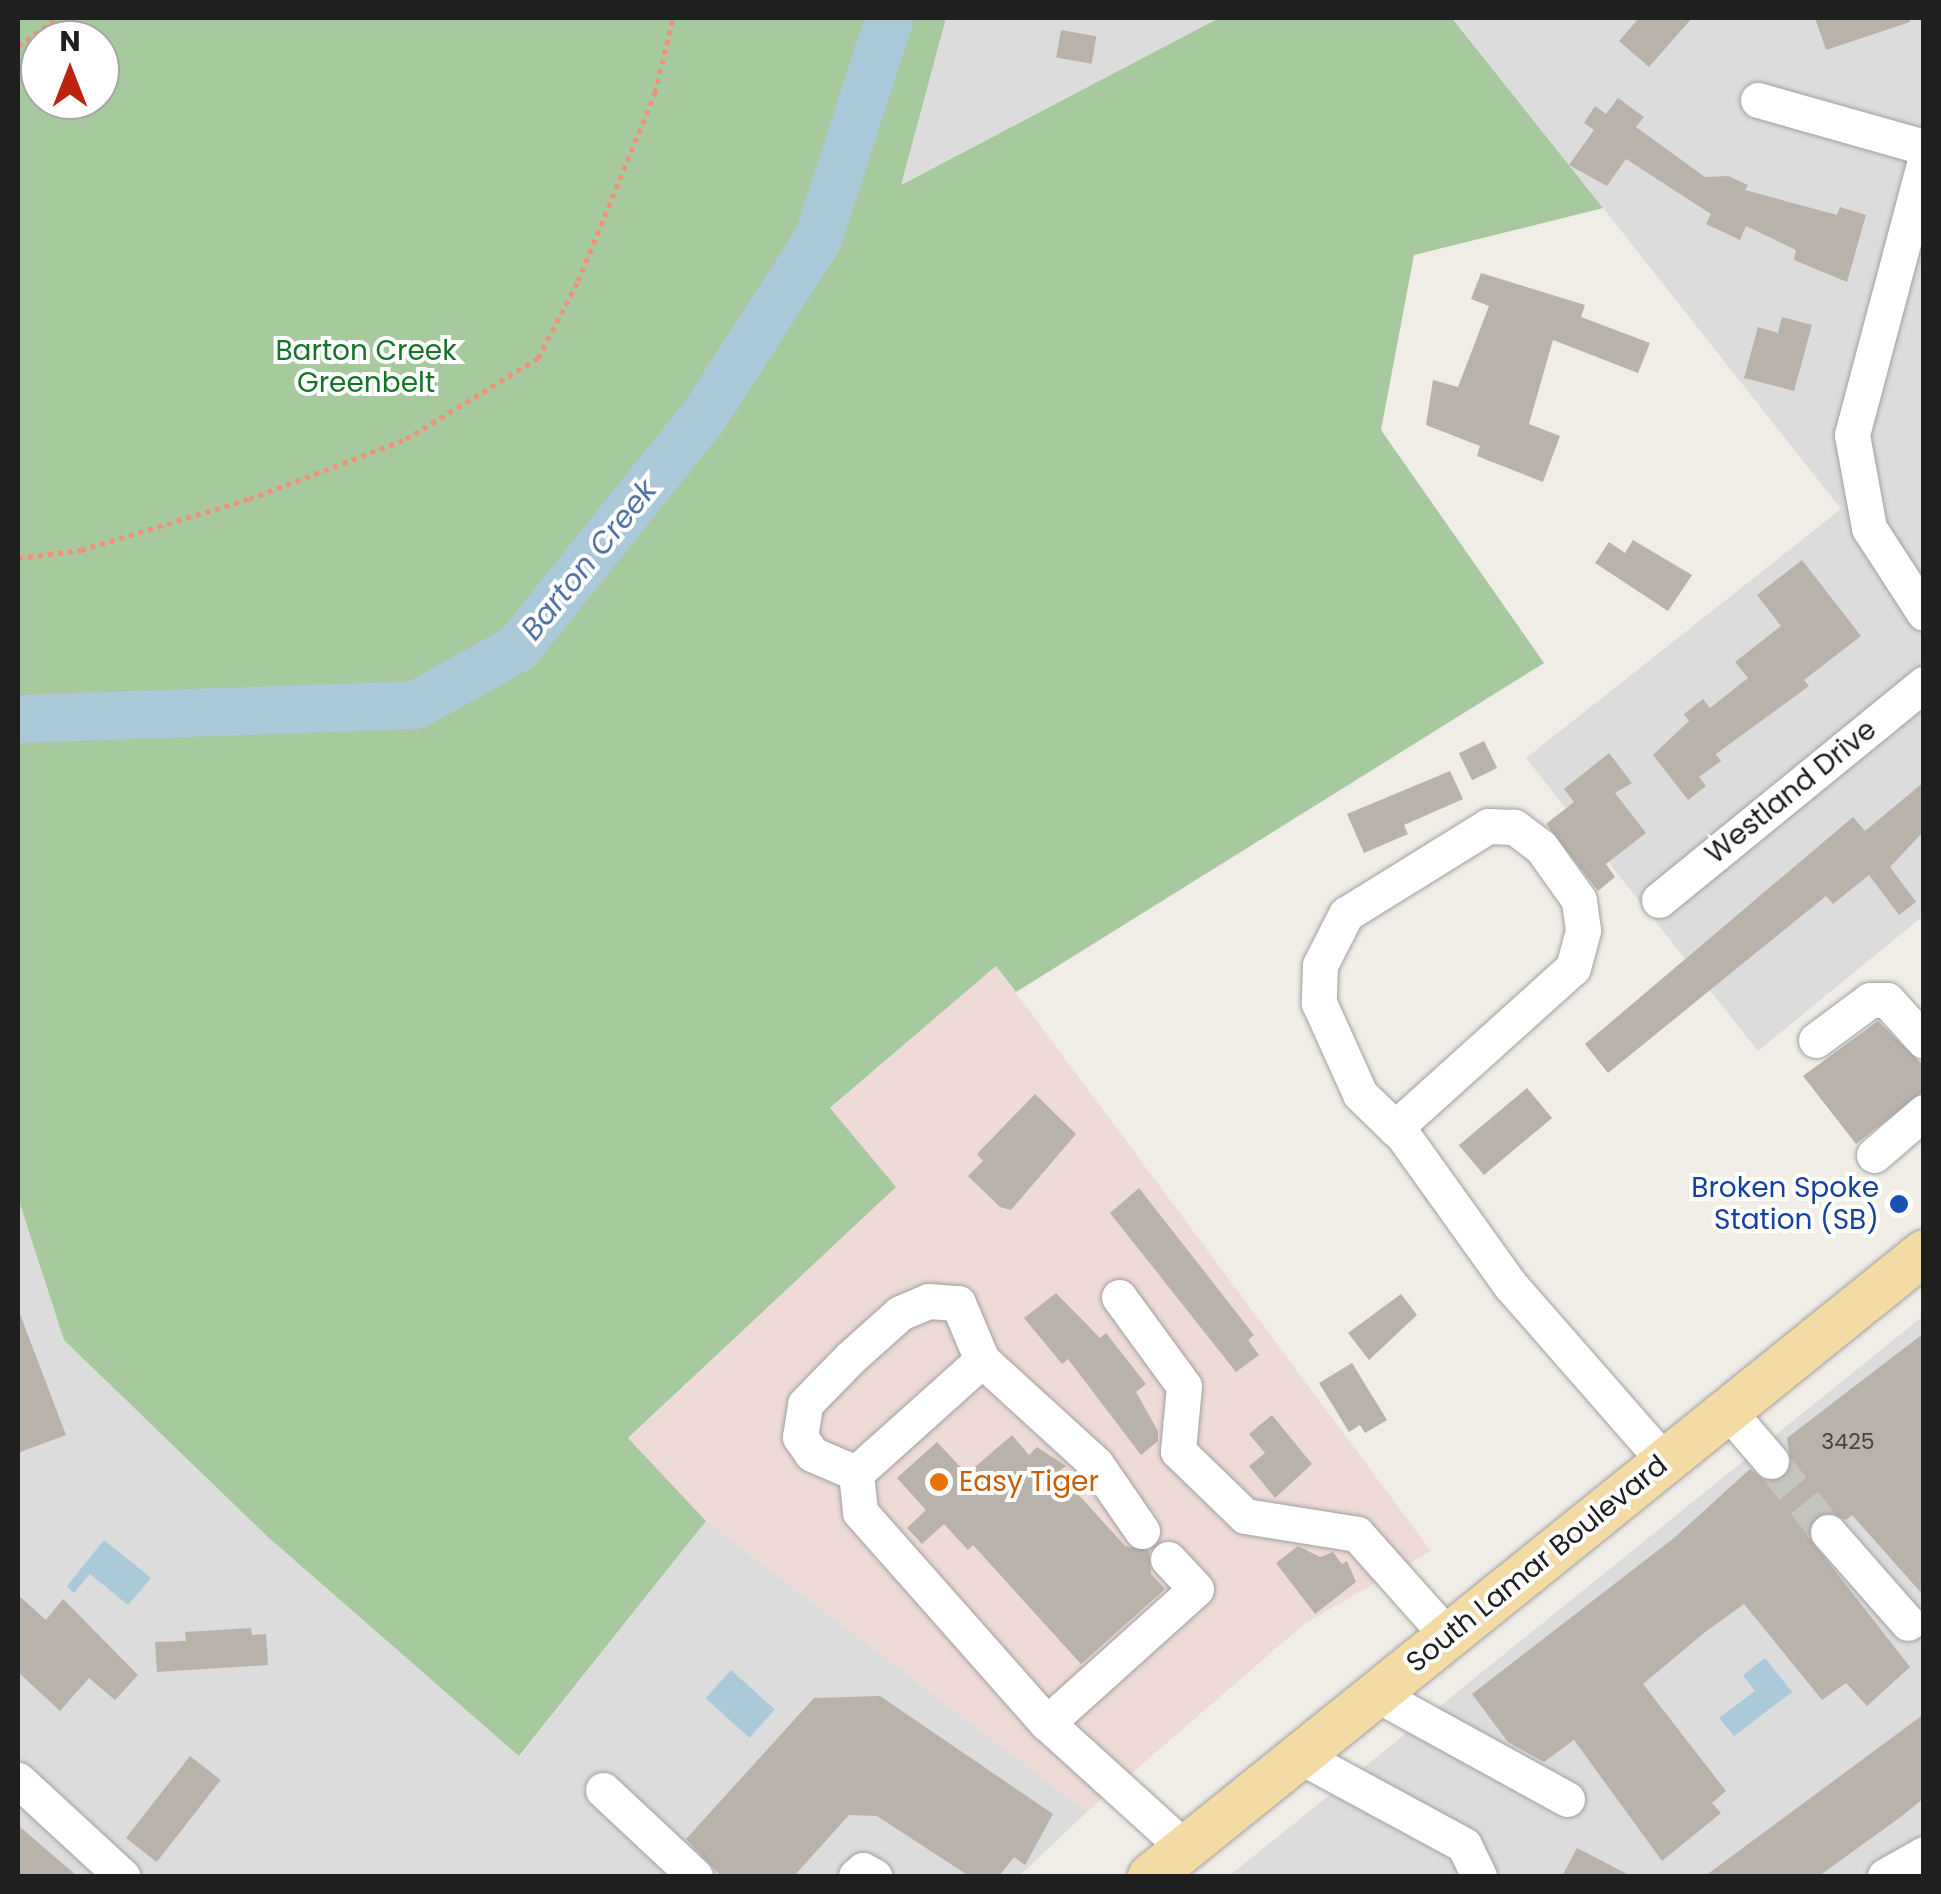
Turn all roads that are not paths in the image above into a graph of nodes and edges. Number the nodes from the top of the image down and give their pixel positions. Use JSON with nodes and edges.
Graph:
{"nodes":[{"id":1,"x":1758,"y":100,"type":"dead end"},
{"id":2,"x":1924,"y":147,"type":"edge"},
{"id":3,"x":1924,"y":164,"type":"edge"},
{"id":4,"x":1924,"y":612,"type":"edge"},
{"id":5,"x":1924,"y":684,"type":"edge"},
{"id":6,"x":1659,"y":900,"type":"dead end"},
{"id":7,"x":1816,"y":1040,"type":"dead end"},
{"id":8,"x":1924,"y":1041,"type":"edge"},
{"id":9,"x":1924,"y":1112,"type":"edge"},
{"id":10,"x":1396,"y":1128,"type":"junction"},
{"id":11,"x":1874,"y":1155,"type":"dead end"},
{"id":12,"x":1924,"y":1252,"type":"edge"},
{"id":13,"x":1119,"y":1297,"type":"dead end"},
{"id":14,"x":982,"y":1360,"type":"junction"},
{"id":15,"x":1728,"y":1410,"type":"junction"},
{"id":16,"x":1664,"y":1461,"type":"junction"},
{"id":17,"x":1771,"y":1461,"type":"tunnel mouth"},
{"id":18,"x":856,"y":1474,"type":"junction"},
{"id":19,"x":1142,"y":1530,"type":"dead end"},
{"id":20,"x":1828,"y":1532,"type":"tunnel mouth"},
{"id":21,"x":1168,"y":1559,"type":"dead end"},
{"id":22,"x":1908,"y":1623,"type":"dead end"},
{"id":23,"x":1448,"y":1636,"type":"junction"},
{"id":24,"x":1376,"y":1694,"type":"junction"},
{"id":25,"x":1047,"y":1724,"type":"junction"},
{"id":26,"x":1300,"y":1756,"type":"junction"},
{"id":27,"x":18,"y":1780,"type":"edge"},
{"id":28,"x":604,"y":1790,"type":"dead end"},
{"id":29,"x":1567,"y":1799,"type":"dead end"},
{"id":30,"x":1185,"y":1848,"type":"junction"},
{"id":31,"x":1924,"y":1854,"type":"edge"},
{"id":32,"x":122,"y":1876,"type":"edge"},
{"id":33,"x":695,"y":1876,"type":"edge"},
{"id":34,"x":856,"y":1876,"type":"edge"},
{"id":35,"x":874,"y":1876,"type":"edge"},
{"id":36,"x":1150,"y":1876,"type":"edge"},
{"id":37,"x":1478,"y":1876,"type":"edge"},
{"id":38,"x":1886,"y":1876,"type":"edge"}],
"edges":[{"from":1,"to":2,"type":"street"},
{"from":3,"to":4,"type":"street"},
{"from":5,"to":6,"type":"street","name":"Westland Drive"},
{"from":7,"to":8,"type":"street"},
{"from":9,"to":11,"type":"street"},
{"from":10,"to":10,"type":"street"},
{"from":10,"to":16,"type":"street"},
{"from":12,"to":15,"type":"main road","name":"South Lamar Boulevard"},
{"from":13,"to":23,"type":"street"},
{"from":14,"to":18,"type":"street"},
{"from":14,"to":18,"type":"street"},
{"from":14,"to":19,"type":"street"},
{"from":15,"to":16,"type":"main road","name":"South Lamar Boulevard"},
{"from":15,"to":17,"type":"street"},
{"from":16,"to":23,"type":"main road","name":"South Lamar Boulevard"},
{"from":18,"to":25,"type":"street"},
{"from":20,"to":22,"type":"street"},
{"from":21,"to":25,"type":"street"},
{"from":23,"to":24,"type":"main road","name":"South Lamar Boulevard"},
{"from":24,"to":26,"type":"main road","name":"South Lamar Boulevard"},
{"from":24,"to":29,"type":"street"},
{"from":25,"to":30,"type":"street"},
{"from":26,"to":30,"type":"main road","name":"South Lamar Boulevard"},
{"from":26,"to":37,"type":"street"},
{"from":27,"to":32,"type":"street"},
{"from":28,"to":33,"type":"street"},
{"from":30,"to":36,"type":"main road","name":"South Lamar Boulevard"},
{"from":31,"to":38,"type":"street"},
{"from":34,"to":35,"type":"street"}]}
